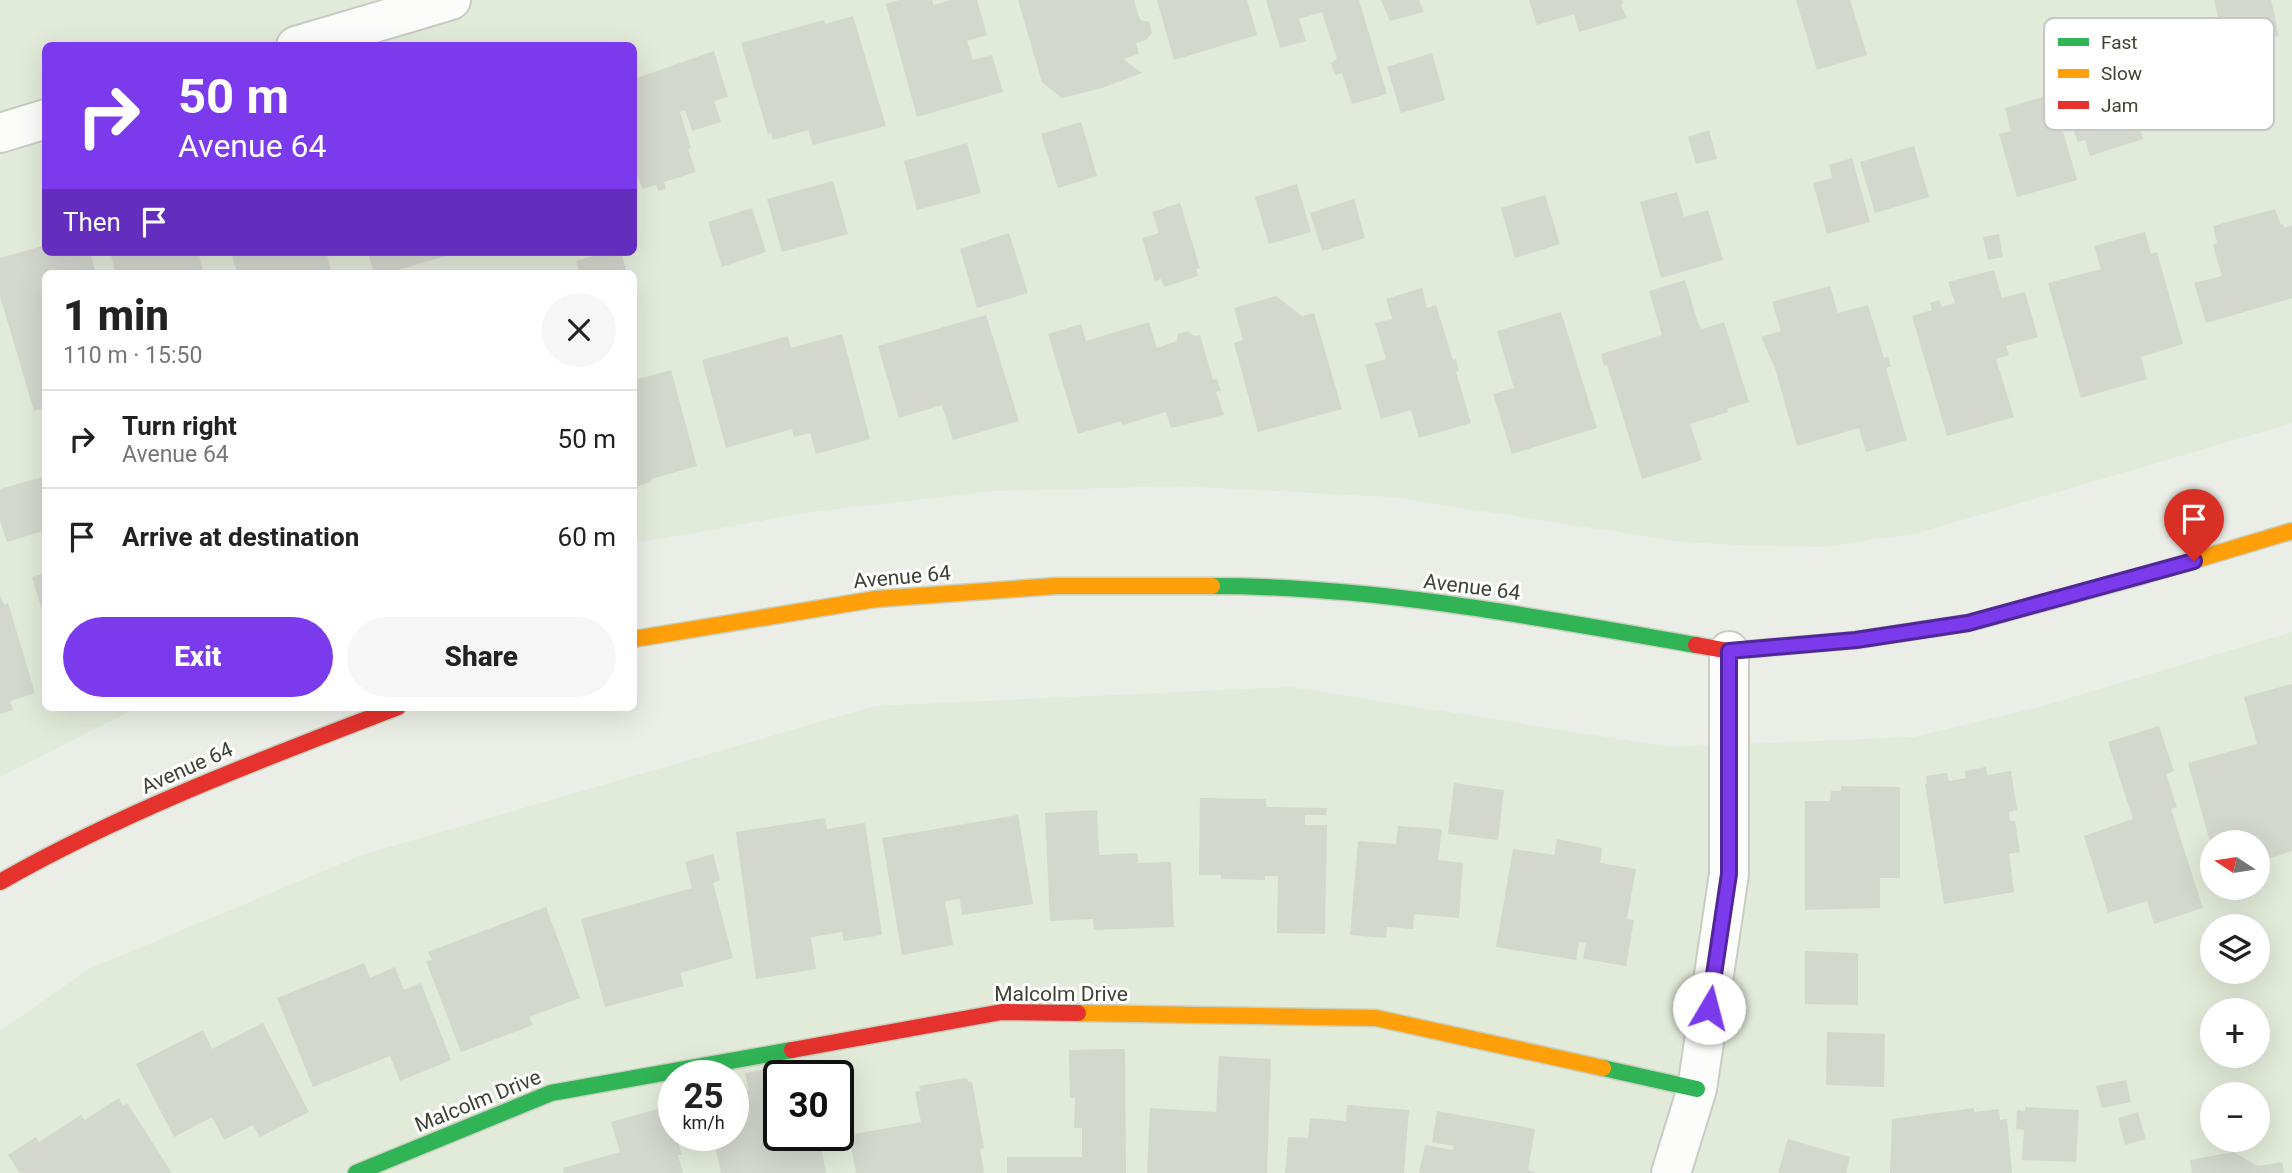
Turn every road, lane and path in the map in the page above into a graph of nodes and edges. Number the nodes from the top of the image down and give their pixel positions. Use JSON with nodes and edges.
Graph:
{"nodes":[{"id":1,"x":451,"y":0,"type":"edge"},
{"id":2,"x":309,"y":42,"type":"edge"},
{"id":3,"x":42,"y":121,"type":"edge"},
{"id":4,"x":0,"y":133,"type":"edge"},
{"id":5,"x":2292,"y":531,"type":"edge"},
{"id":6,"x":637,"y":639,"type":"edge"},
{"id":7,"x":1729,"y":651,"type":"junction"},
{"id":8,"x":388,"y":711,"type":"edge"},
{"id":9,"x":0,"y":881,"type":"edge"},
{"id":10,"x":1697,"y":1089,"type":"junction"},
{"id":11,"x":356,"y":1173,"type":"edge"},
{"id":12,"x":1671,"y":1173,"type":"edge"}],
"edges":[{"from":1,"to":2,"type":"street"},
{"from":3,"to":4,"type":"street"},
{"from":5,"to":7,"type":"street","name":"Avenue 64"},
{"from":6,"to":7,"type":"street","name":"Avenue 64"},
{"from":7,"to":10,"type":"street"},
{"from":8,"to":9,"type":"street","name":"Avenue 64"},
{"from":10,"to":11,"type":"street","name":"Malcolm Drive"},
{"from":10,"to":12,"type":"street"}]}
